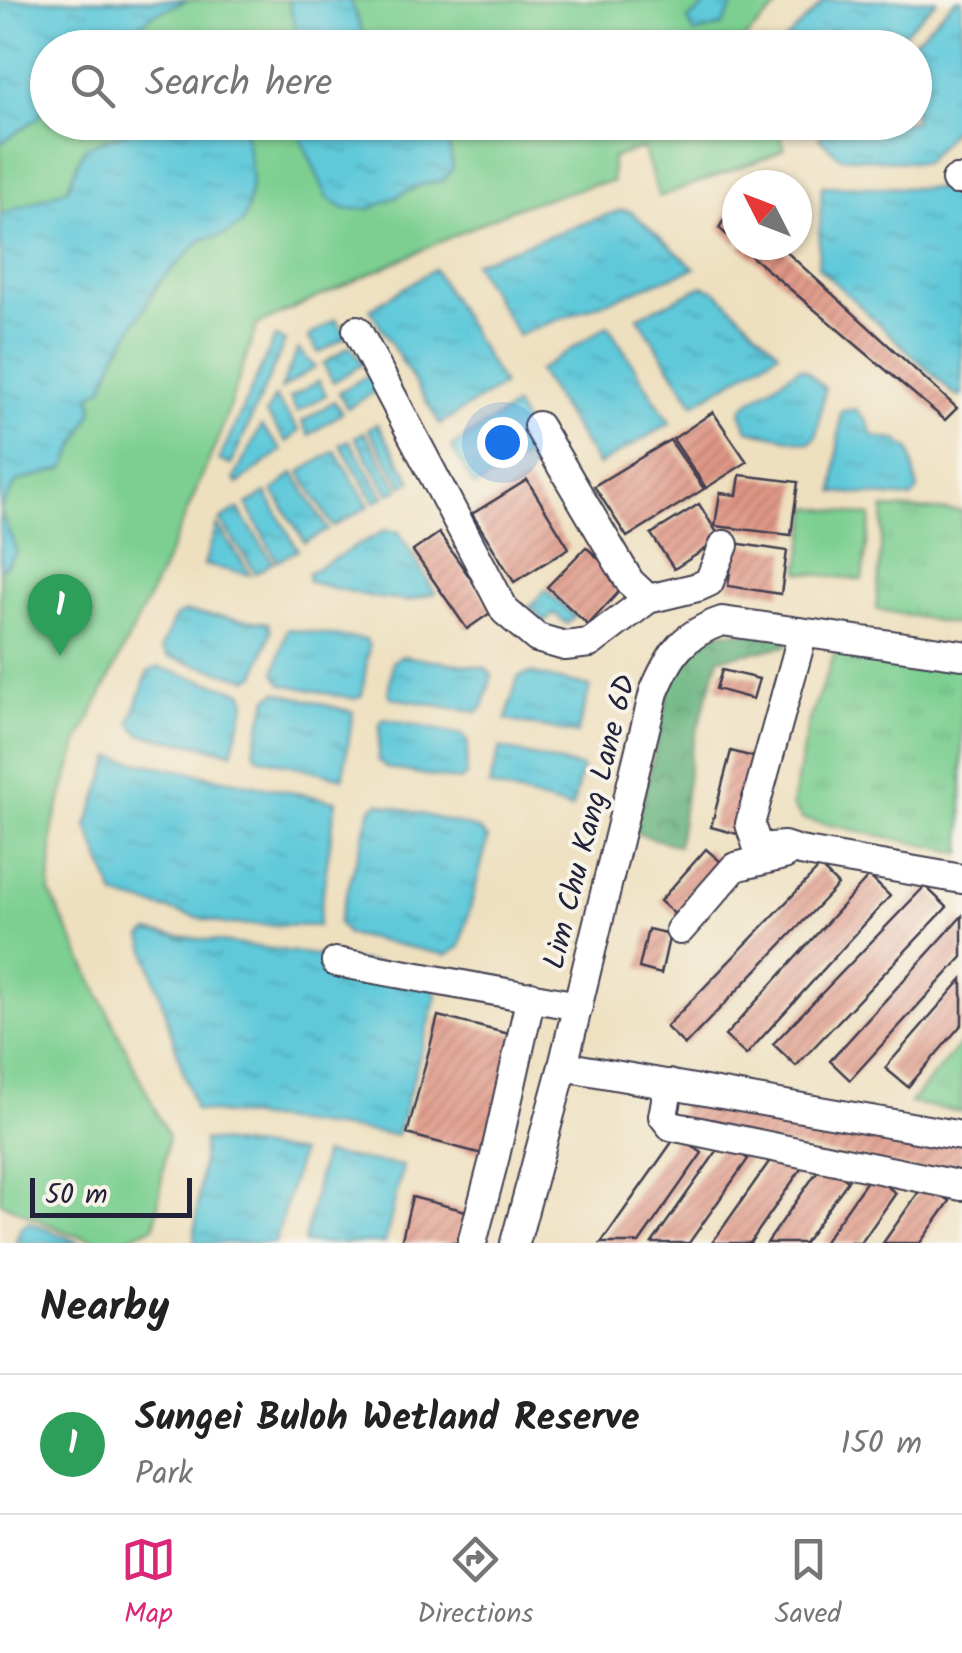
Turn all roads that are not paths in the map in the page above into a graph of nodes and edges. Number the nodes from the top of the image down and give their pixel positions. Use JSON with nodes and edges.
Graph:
{"nodes":[{"id":1,"x":357,"y":330,"type":"dead end"},
{"id":2,"x":538,"y":426,"type":"dead end"},
{"id":3,"x":724,"y":545,"type":"dead end"},
{"id":4,"x":698,"y":587,"type":"junction"},
{"id":5,"x":648,"y":600,"type":"junction"},
{"id":6,"x":722,"y":622,"type":"junction"},
{"id":7,"x":803,"y":633,"type":"junction"},
{"id":8,"x":962,"y":655,"type":"edge"},
{"id":9,"x":800,"y":851,"type":"junction"},
{"id":10,"x":962,"y":879,"type":"edge"},
{"id":11,"x":680,"y":930,"type":"dead end"},
{"id":12,"x":336,"y":962,"type":"dead end"},
{"id":13,"x":530,"y":996,"type":"junction"},
{"id":14,"x":578,"y":1006,"type":"junction"},
{"id":15,"x":563,"y":1066,"type":"junction"},
{"id":16,"x":669,"y":1084,"type":"junction"},
{"id":17,"x":962,"y":1136,"type":"edge"},
{"id":18,"x":962,"y":1186,"type":"edge"},
{"id":19,"x":472,"y":1243,"type":"edge"},
{"id":20,"x":515,"y":1243,"type":"edge"}],
"edges":[{"from":1,"to":5,"type":"street"},
{"from":2,"to":5,"type":"street"},
{"from":3,"to":4,"type":"street"},
{"from":4,"to":5,"type":"street"},
{"from":4,"to":6,"type":"street"},
{"from":6,"to":7,"type":"street"},
{"from":6,"to":14,"type":"street","name":"Lim Chu Kang Lane 6D"},
{"from":7,"to":8,"type":"street"},
{"from":7,"to":9,"type":"street"},
{"from":9,"to":10,"type":"street"},
{"from":9,"to":11,"type":"street"},
{"from":12,"to":13,"type":"street"},
{"from":13,"to":14,"type":"street"},
{"from":13,"to":19,"type":"street"},
{"from":14,"to":15,"type":"street","name":"Lim Chu Kang Lane 6D"},
{"from":15,"to":16,"type":"street"},
{"from":15,"to":20,"type":"street","name":"Lim Chu Kang Lane 6D"},
{"from":16,"to":17,"type":"street"},
{"from":16,"to":18,"type":"street"}]}
